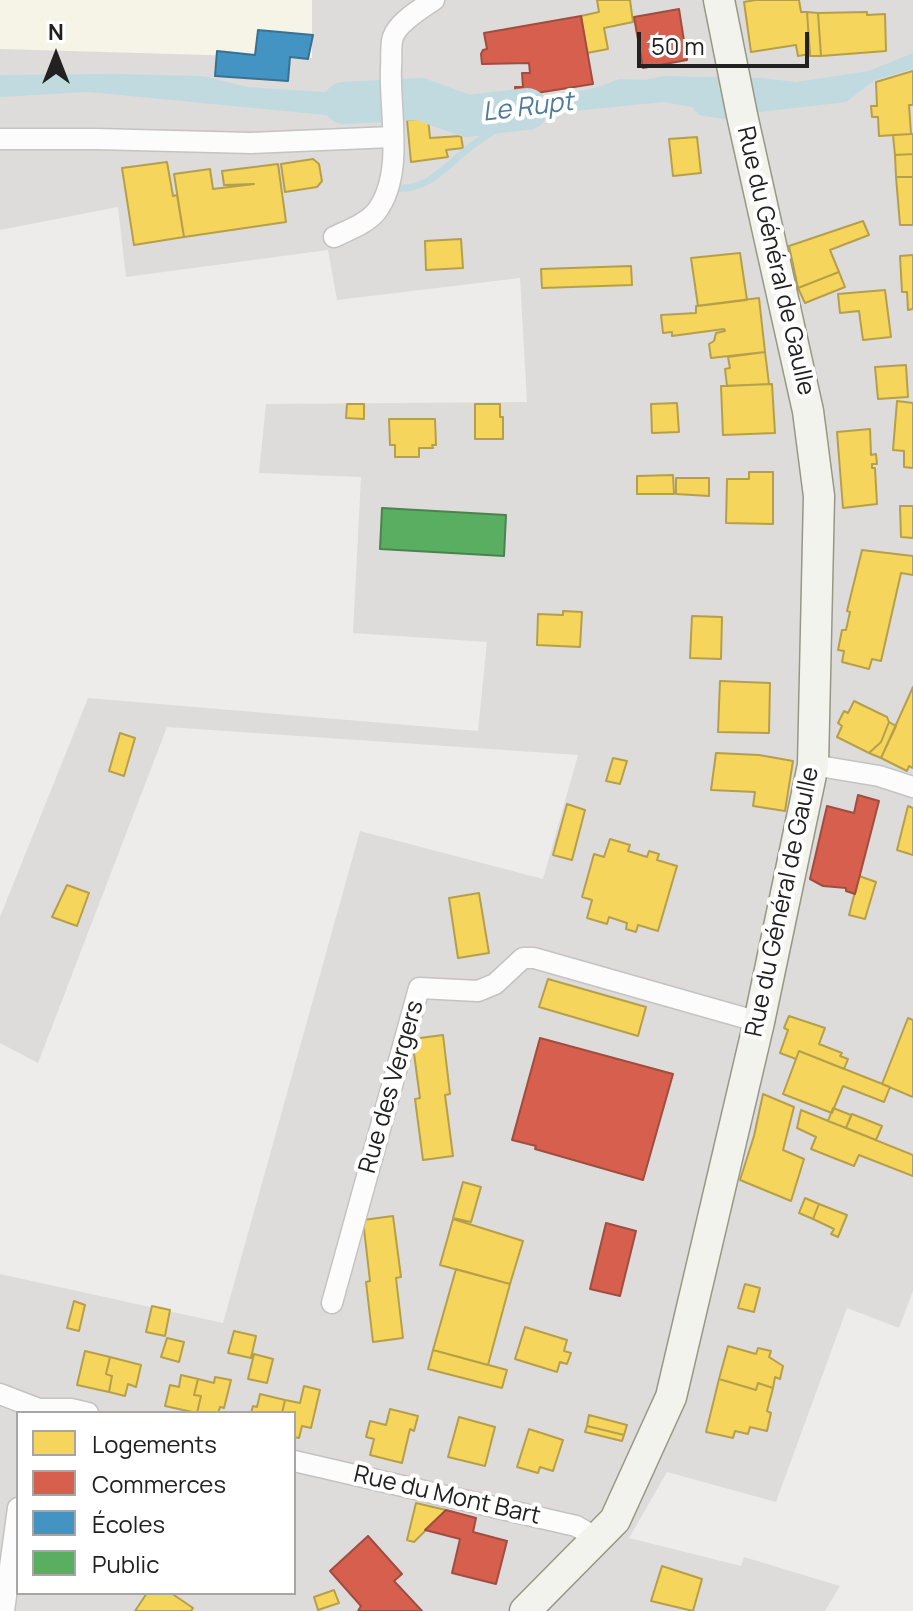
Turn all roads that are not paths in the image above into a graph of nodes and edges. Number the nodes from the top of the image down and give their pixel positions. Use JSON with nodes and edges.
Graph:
{"nodes":[{"id":1,"x":434,"y":0,"type":"edge"},
{"id":2,"x":719,"y":0,"type":"edge"},
{"id":3,"x":392,"y":127,"type":"junction"},
{"id":4,"x":0,"y":139,"type":"edge"},
{"id":5,"x":334,"y":237,"type":"dead end"},
{"id":6,"x":813,"y":765,"type":"junction"},
{"id":7,"x":913,"y":787,"type":"edge"},
{"id":8,"x":759,"y":1022,"type":"junction"},
{"id":9,"x":332,"y":1303,"type":"dead end"},
{"id":10,"x":0,"y":1394,"type":"edge"},
{"id":11,"x":37,"y":1411,"type":"edge"},
{"id":12,"x":80,"y":1411,"type":"edge"},
{"id":13,"x":296,"y":1461,"type":"edge"},
{"id":14,"x":16,"y":1523,"type":"edge"},
{"id":15,"x":597,"y":1538,"type":"junction"},
{"id":16,"x":4,"y":1611,"type":"edge"},
{"id":17,"x":525,"y":1611,"type":"edge"}],
"edges":[{"from":1,"to":3,"type":"street"},
{"from":2,"to":6,"type":"main road","name":"Rue du Général de Gaulle"},
{"from":3,"to":4,"type":"street"},
{"from":3,"to":5,"type":"street"},
{"from":6,"to":7,"type":"street"},
{"from":6,"to":8,"type":"main road","name":"Rue du Général de Gaulle"},
{"from":8,"to":9,"type":"street","name":"Rue des Vergers"},
{"from":8,"to":15,"type":"main road","name":"Rue du Général de Gaulle"},
{"from":10,"to":11,"type":"street"},
{"from":11,"to":12,"type":"street"},
{"from":13,"to":15,"type":"street","name":"Rue du Mont Bart"},
{"from":14,"to":16,"type":"street"},
{"from":15,"to":17,"type":"main road","name":"Rue du Général de Gaulle"}]}
